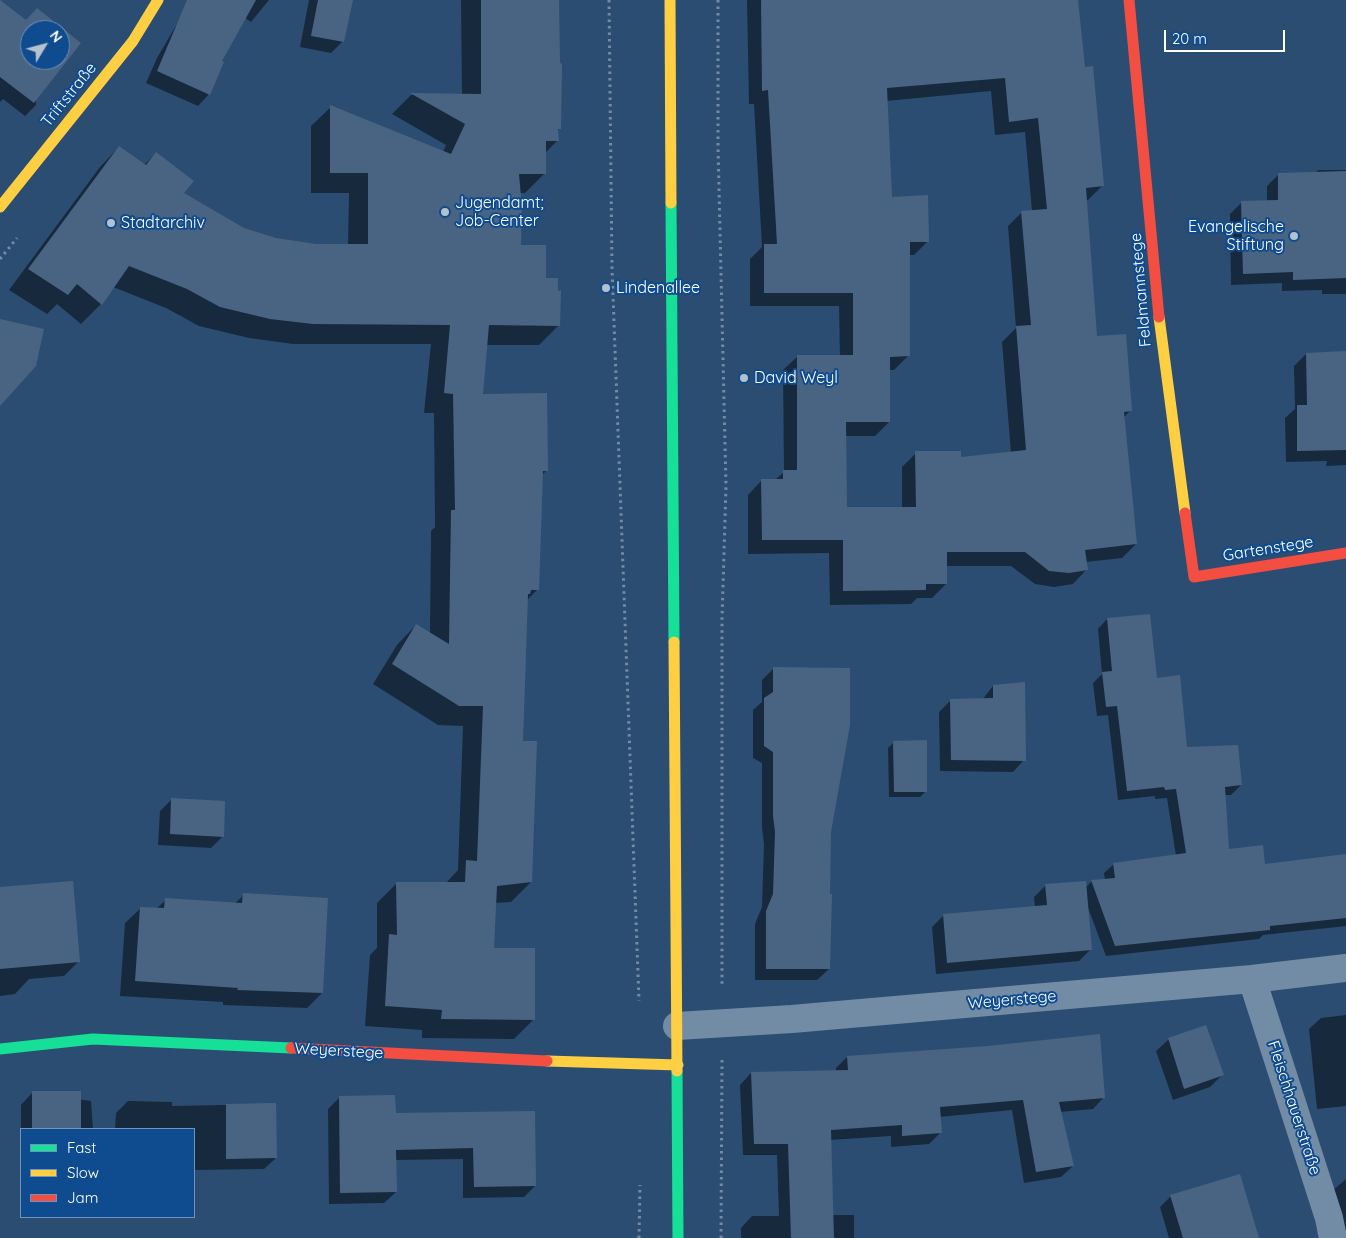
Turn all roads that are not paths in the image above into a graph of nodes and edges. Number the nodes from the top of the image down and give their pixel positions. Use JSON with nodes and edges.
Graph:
{"nodes":[{"id":1,"x":158,"y":0,"type":"edge"},
{"id":2,"x":670,"y":0,"type":"edge"},
{"id":3,"x":1130,"y":0,"type":"edge"},
{"id":4,"x":0,"y":207,"type":"edge"},
{"id":5,"x":1346,"y":553,"type":"edge"},
{"id":6,"x":1194,"y":577,"type":"joint"},
{"id":7,"x":1346,"y":968,"type":"edge"},
{"id":8,"x":1252,"y":979,"type":"junction"},
{"id":9,"x":677,"y":1026,"type":"junction"},
{"id":10,"x":0,"y":1049,"type":"edge"},
{"id":11,"x":678,"y":1065,"type":"junction"},
{"id":12,"x":678,"y":1238,"type":"edge"},
{"id":13,"x":1333,"y":1238,"type":"edge"}],
"edges":[{"from":1,"to":4,"type":"street","name":"Triftstraße"},
{"from":2,"to":9,"type":"street"},
{"from":3,"to":6,"type":"street","name":"Feldmannstege"},
{"from":5,"to":6,"type":"street","name":"Gartenstege"},
{"from":7,"to":8,"type":"street","name":"Weyerstege"},
{"from":8,"to":9,"type":"street","name":"Weyerstege"},
{"from":8,"to":13,"type":"street","name":"Fleischhauerstraße"},
{"from":9,"to":11,"type":"street"},
{"from":10,"to":11,"type":"street","name":"Weyerstege"},
{"from":11,"to":12,"type":"street"}]}
